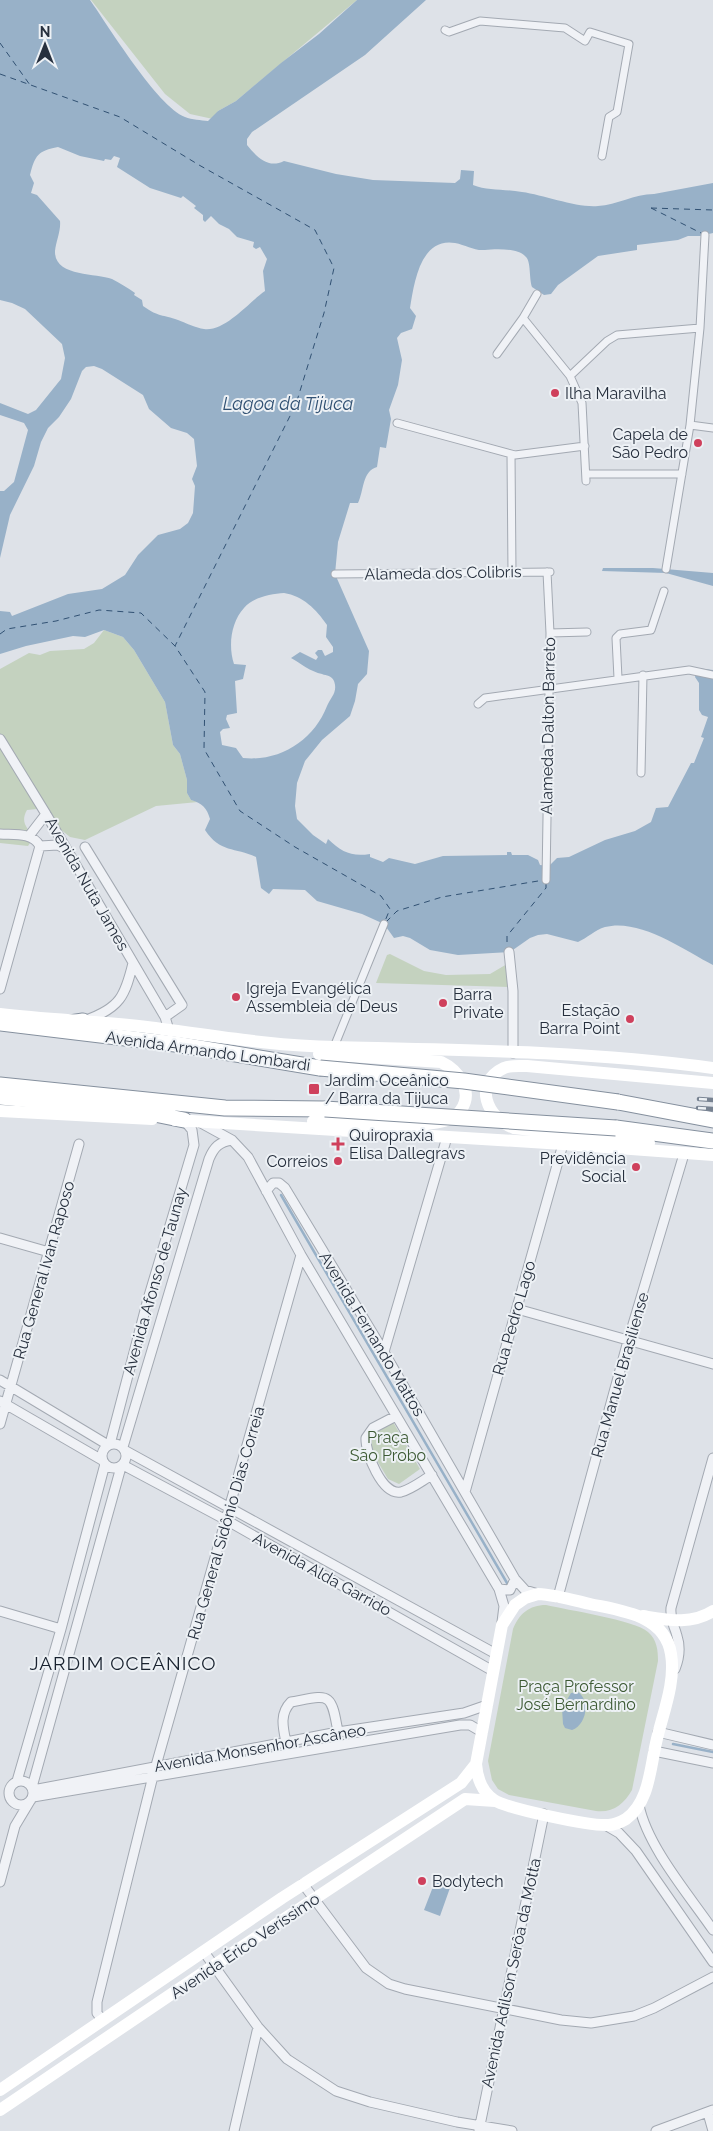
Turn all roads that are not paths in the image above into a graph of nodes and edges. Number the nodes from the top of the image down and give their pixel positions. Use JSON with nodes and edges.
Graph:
{"nodes":[{"id":1,"x":445,"y":30,"type":"dead end"},
{"id":2,"x":602,"y":156,"type":"dead end"},
{"id":3,"x":705,"y":235,"type":"dead end"},
{"id":4,"x":537,"y":294,"type":"dead end"},
{"id":5,"x":524,"y":318,"type":"junction"},
{"id":6,"x":700,"y":328,"type":"junction"},
{"id":7,"x":498,"y":354,"type":"dead end"},
{"id":8,"x":570,"y":376,"type":"junction"},
{"id":9,"x":398,"y":423,"type":"dead end"},
{"id":10,"x":690,"y":425,"type":"junction"},
{"id":11,"x":713,"y":428,"type":"edge"},
{"id":12,"x":585,"y":446,"type":"junction"},
{"id":13,"x":511,"y":454,"type":"junction"},
{"id":14,"x":682,"y":474,"type":"junction"},
{"id":15,"x":666,"y":569,"type":"dead end"},
{"id":16,"x":512,"y":572,"type":"junction"},
{"id":17,"x":549,"y":572,"type":"joint"},
{"id":18,"x":335,"y":574,"type":"dead end"},
{"id":19,"x":664,"y":591,"type":"dead end"},
{"id":20,"x":587,"y":632,"type":"dead end"},
{"id":21,"x":550,"y":633,"type":"junction"},
{"id":22,"x":713,"y":675,"type":"edge"},
{"id":23,"x":643,"y":676,"type":"junction"},
{"id":24,"x":618,"y":678,"type":"junction"},
{"id":25,"x":548,"y":690,"type":"junction"},
{"id":26,"x":478,"y":704,"type":"dead end"},
{"id":27,"x":0,"y":739,"type":"edge"},
{"id":28,"x":641,"y":773,"type":"dead end"},
{"id":29,"x":46,"y":814,"type":"junction"},
{"id":30,"x":0,"y":834,"type":"edge"},
{"id":31,"x":29,"y":836,"type":"junction"},
{"id":32,"x":40,"y":846,"type":"junction"},
{"id":33,"x":85,"y":847,"type":"dead end"},
{"id":34,"x":67,"y":850,"type":"junction"},
{"id":35,"x":546,"y":880,"type":"dead end"},
{"id":36,"x":384,"y":924,"type":"dead end"},
{"id":37,"x":509,"y":952,"type":"dead end"},
{"id":38,"x":132,"y":962,"type":"junction"},
{"id":39,"x":0,"y":989,"type":"edge"},
{"id":40,"x":0,"y":1014,"type":"edge"},
{"id":41,"x":165,"y":1017,"type":"junction"},
{"id":42,"x":82,"y":1021,"type":"junction"},
{"id":43,"x":0,"y":1023,"type":"edge"},
{"id":44,"x":38,"y":1028,"type":"junction"},
{"id":45,"x":169,"y":1030,"type":"junction"},
{"id":46,"x":254,"y":1042,"type":"junction"},
{"id":47,"x":334,"y":1047,"type":"junction"},
{"id":48,"x":513,"y":1053,"type":"junction"},
{"id":49,"x":713,"y":1068,"type":"edge"},
{"id":50,"x":713,"y":1083,"type":"edge"},
{"id":51,"x":0,"y":1085,"type":"edge"},
{"id":52,"x":0,"y":1097,"type":"edge"},
{"id":53,"x":0,"y":1111,"type":"edge"},
{"id":54,"x":713,"y":1120,"type":"edge"},
{"id":55,"x":192,"y":1121,"type":"junction"},
{"id":56,"x":256,"y":1125,"type":"junction"},
{"id":57,"x":448,"y":1137,"type":"junction"},
{"id":58,"x":232,"y":1140,"type":"junction"},
{"id":59,"x":713,"y":1141,"type":"edge"},
{"id":60,"x":79,"y":1144,"type":"dead end"},
{"id":61,"x":563,"y":1144,"type":"junction"},
{"id":62,"x":684,"y":1154,"type":"junction"},
{"id":63,"x":713,"y":1154,"type":"edge"},
{"id":64,"x":266,"y":1190,"type":"junction"},
{"id":65,"x":0,"y":1238,"type":"edge"},
{"id":66,"x":49,"y":1252,"type":"junction"},
{"id":67,"x":301,"y":1255,"type":"junction"},
{"id":68,"x":517,"y":1309,"type":"junction"},
{"id":69,"x":628,"y":1341,"type":"junction"},
{"id":70,"x":384,"y":1352,"type":"junction"},
{"id":71,"x":713,"y":1364,"type":"edge"},
{"id":72,"x":0,"y":1380,"type":"edge"},
{"id":73,"x":11,"y":1386,"type":"junction"},
{"id":74,"x":3,"y":1403,"type":"edge"},
{"id":75,"x":396,"y":1416,"type":"junction"},
{"id":76,"x":0,"y":1424,"type":"edge"},
{"id":77,"x":109,"y":1444,"type":"junction"},
{"id":78,"x":125,"y":1449,"type":"junction"},
{"id":79,"x":713,"y":1458,"type":"edge"},
{"id":80,"x":103,"y":1462,"type":"junction"},
{"id":81,"x":122,"y":1466,"type":"junction"},
{"id":82,"x":432,"y":1475,"type":"junction"},
{"id":83,"x":465,"y":1492,"type":"junction"},
{"id":84,"x":229,"y":1508,"type":"junction"},
{"id":85,"x":226,"y":1520,"type":"junction"},
{"id":86,"x":516,"y":1579,"type":"junction"},
{"id":87,"x":499,"y":1589,"type":"junction"},
{"id":88,"x":538,"y":1594,"type":"junction"},
{"id":89,"x":558,"y":1597,"type":"junction"},
{"id":90,"x":0,"y":1611,"type":"edge"},
{"id":91,"x":713,"y":1611,"type":"edge"},
{"id":92,"x":638,"y":1615,"type":"junction"},
{"id":93,"x":670,"y":1620,"type":"junction"},
{"id":94,"x":502,"y":1625,"type":"junction"},
{"id":95,"x":61,"y":1628,"type":"junction"},
{"id":96,"x":496,"y":1654,"type":"junction"},
{"id":97,"x":493,"y":1671,"type":"junction"},
{"id":98,"x":671,"y":1679,"type":"junction"},
{"id":99,"x":487,"y":1705,"type":"junction"},
{"id":100,"x":338,"y":1732,"type":"junction"},
{"id":101,"x":482,"y":1732,"type":"junction"},
{"id":102,"x":658,"y":1732,"type":"junction"},
{"id":103,"x":286,"y":1742,"type":"junction"},
{"id":104,"x":713,"y":1744,"type":"edge"},
{"id":105,"x":654,"y":1751,"type":"junction"},
{"id":106,"x":288,"y":1754,"type":"junction"},
{"id":107,"x":713,"y":1763,"type":"edge"},
{"id":108,"x":476,"y":1764,"type":"junction"},
{"id":109,"x":156,"y":1767,"type":"junction"},
{"id":110,"x":153,"y":1776,"type":"junction"},
{"id":111,"x":17,"y":1781,"type":"junction"},
{"id":112,"x":32,"y":1794,"type":"junction"},
{"id":113,"x":9,"y":1796,"type":"edge"},
{"id":114,"x":0,"y":1800,"type":"edge"},
{"id":115,"x":495,"y":1801,"type":"junction"},
{"id":116,"x":639,"y":1805,"type":"junction"},
{"id":117,"x":544,"y":1814,"type":"junction"},
{"id":118,"x":15,"y":1826,"type":"junction"},
{"id":119,"x":607,"y":1826,"type":"junction"},
{"id":120,"x":0,"y":1882,"type":"edge"},
{"id":121,"x":303,"y":1884,"type":"junction"},
{"id":122,"x":315,"y":1900,"type":"junction"},
{"id":123,"x":713,"y":1930,"type":"edge"},
{"id":124,"x":204,"y":1952,"type":"junction"},
{"id":125,"x":713,"y":1962,"type":"edge"},
{"id":126,"x":213,"y":1966,"type":"junction"},
{"id":127,"x":713,"y":1977,"type":"edge"},
{"id":128,"x":504,"y":2009,"type":"junction"},
{"id":129,"x":106,"y":2018,"type":"junction"},
{"id":130,"x":258,"y":2028,"type":"junction"},
{"id":131,"x":0,"y":2090,"type":"edge"},
{"id":132,"x":0,"y":2110,"type":"edge"},
{"id":133,"x":711,"y":2112,"type":"edge"},
{"id":134,"x":479,"y":2128,"type":"edge"},
{"id":135,"x":234,"y":2131,"type":"edge"},
{"id":136,"x":512,"y":2131,"type":"edge"},
{"id":137,"x":656,"y":2131,"type":"edge"},
{"id":138,"x":713,"y":2131,"type":"edge"}],
"edges":[{"from":1,"to":2,"type":"street"},
{"from":3,"to":6,"type":"street"},
{"from":4,"to":5,"type":"street"},
{"from":5,"to":7,"type":"street"},
{"from":5,"to":8,"type":"street"},
{"from":6,"to":8,"type":"street"},
{"from":6,"to":10,"type":"street"},
{"from":8,"to":12,"type":"street"},
{"from":9,"to":13,"type":"street"},
{"from":10,"to":11,"type":"street"},
{"from":10,"to":14,"type":"street"},
{"from":12,"to":13,"type":"street"},
{"from":12,"to":14,"type":"street"},
{"from":13,"to":16,"type":"street"},
{"from":14,"to":15,"type":"street"},
{"from":16,"to":17,"type":"street","name":"Alameda dos Colibris"},
{"from":16,"to":18,"type":"street","name":"Alameda dos Colibris"},
{"from":17,"to":21,"type":"street","name":"Alameda Dalton Barreto"},
{"from":19,"to":24,"type":"street"},
{"from":20,"to":21,"type":"street"},
{"from":21,"to":25,"type":"street","name":"Alameda Dalton Barreto"},
{"from":22,"to":23,"type":"street"},
{"from":23,"to":24,"type":"street"},
{"from":23,"to":28,"type":"street"},
{"from":24,"to":25,"type":"street"},
{"from":25,"to":26,"type":"street"},
{"from":25,"to":35,"type":"street","name":"Alameda Dalton Barreto"},
{"from":27,"to":29,"type":"street","name":"Avenida Nuta James"},
{"from":29,"to":31,"type":"street"},
{"from":29,"to":34,"type":"street","name":"Avenida Nuta James"},
{"from":30,"to":31,"type":"street"},
{"from":31,"to":32,"type":"street"},
{"from":32,"to":34,"type":"street"},
{"from":32,"to":39,"type":"street"},
{"from":33,"to":41,"type":"street"},
{"from":34,"to":38,"type":"street","name":"Avenida Nuta James"},
{"from":36,"to":47,"type":"street"},
{"from":37,"to":48,"type":"street"},
{"from":38,"to":41,"type":"street","name":"Avenida Nuta James"},
{"from":38,"to":42,"type":"street"},
{"from":40,"to":42,"type":"main road","name":"Avenida Armando Lombardi"},
{"from":41,"to":45,"type":"street","name":"Avenida Nuta James"},
{"from":42,"to":44,"type":"highway"},
{"from":42,"to":45,"type":"main road","name":"Avenida Armando Lombardi"},
{"from":43,"to":44,"type":"highway","name":"Avenida Armando Lombardi"},
{"from":44,"to":54,"type":"highway","name":"Avenida Armando Lombardi","bridge":true},
{"from":45,"to":46,"type":"main road","name":"Avenida Armando Lombardi"},
{"from":46,"to":47,"type":"main road","name":"Avenida Armando Lombardi"},
{"from":46,"to":56,"type":"main road"},
{"from":47,"to":48,"type":"main road","name":"Avenida Armando Lombardi"},
{"from":48,"to":49,"type":"main road","name":"Avenida Armando Lombardi"},
{"from":50,"to":63,"type":"main road"},
{"from":51,"to":59,"type":"highway","bridge":true},
{"from":52,"to":55,"type":"highway"},
{"from":53,"to":55,"type":"main road"},
{"from":55,"to":56,"type":"main road"},
{"from":55,"to":58,"type":"street","name":"Avenida Fernando Mattos"},
{"from":55,"to":77,"type":"street","name":"Avenida Afonso de Taunay"},
{"from":56,"to":57,"type":"main road"},
{"from":57,"to":61,"type":"main road"},
{"from":57,"to":70,"type":"street"},
{"from":58,"to":64,"type":"street","name":"Avenida Fernando Mattos"},
{"from":58,"to":78,"type":"street","name":"Avenida Afonso de Taunay"},
{"from":60,"to":66,"type":"street","name":"Rua General Ivan Raposo"},
{"from":61,"to":62,"type":"main road"},
{"from":61,"to":68,"type":"street","name":"Rua Pedro Lago"},
{"from":62,"to":63,"type":"main road"},
{"from":62,"to":69,"type":"street","name":"Rua Manuel Brasiliense"},
{"from":64,"to":67,"type":"street","name":"Avenida Fernando Mattos"},
{"from":64,"to":70,"type":"street","name":"Avenida Fernando Mattos"},
{"from":65,"to":66,"type":"street"},
{"from":66,"to":73,"type":"street","name":"Rua General Ivan Raposo"},
{"from":67,"to":75,"type":"street","name":"Avenida Fernando Mattos"},
{"from":67,"to":84,"type":"street","name":"Rua General Sidônio Dias Correia"},
{"from":68,"to":69,"type":"street"},
{"from":68,"to":83,"type":"street","name":"Rua Pedro Lago"},
{"from":69,"to":71,"type":"street"},
{"from":69,"to":89,"type":"street","name":"Rua Manuel Brasiliense"},
{"from":70,"to":83,"type":"street","name":"Avenida Fernando Mattos"},
{"from":72,"to":73,"type":"street"},
{"from":73,"to":74,"type":"street","name":"Rua General Ivan Raposo"},
{"from":73,"to":77,"type":"street"},
{"from":74,"to":76,"type":"street","name":"Rua General Ivan Raposo"},
{"from":74,"to":80,"type":"street"},
{"from":75,"to":82,"type":"street","name":"Avenida Fernando Mattos"},
{"from":75,"to":82,"type":"street"},
{"from":77,"to":78,"type":"street"},
{"from":77,"to":80,"type":"street"},
{"from":78,"to":81,"type":"street"},
{"from":78,"to":84,"type":"street","name":"Avenida Alda Garrido"},
{"from":79,"to":93,"type":"street"},
{"from":80,"to":81,"type":"street"},
{"from":80,"to":95,"type":"street"},
{"from":81,"to":85,"type":"street","name":"Avenida Alda Garrido"},
{"from":81,"to":112,"type":"street"},
{"from":82,"to":87,"type":"street","name":"Avenida Fernando Mattos"},
{"from":83,"to":86,"type":"street","name":"Avenida Fernando Mattos"},
{"from":84,"to":85,"type":"street","name":"Rua General Sidônio Dias Correia"},
{"from":84,"to":96,"type":"street","name":"Avenida Alda Garrido"},
{"from":85,"to":97,"type":"street","name":"Avenida Alda Garrido"},
{"from":85,"to":109,"type":"street","name":"Rua General Sidônio Dias Correia"},
{"from":86,"to":87,"type":"street"},
{"from":86,"to":88,"type":"street","name":"Avenida Fernando Mattos"},
{"from":87,"to":94,"type":"street","name":"Avenida Fernando Mattos"},
{"from":88,"to":89,"type":"main road"},
{"from":88,"to":94,"type":"main road"},
{"from":89,"to":92,"type":"main road"},
{"from":90,"to":95,"type":"street"},
{"from":91,"to":93,"type":"main road"},
{"from":92,"to":93,"type":"main road"},
{"from":92,"to":98,"type":"main road"},
{"from":93,"to":98,"type":"street"},
{"from":94,"to":96,"type":"main road"},
{"from":95,"to":111,"type":"street"},
{"from":96,"to":97,"type":"main road"},
{"from":97,"to":99,"type":"main road"},
{"from":98,"to":102,"type":"main road"},
{"from":99,"to":100,"type":"street","name":"Avenida Monsenhor Ascâneo"},
{"from":99,"to":101,"type":"main road"},
{"from":100,"to":103,"type":"street","name":"Avenida Monsenhor Ascâneo"},
{"from":100,"to":103,"type":"street"},
{"from":101,"to":106,"type":"street","name":"Avenida Monsenhor Ascâneo"},
{"from":101,"to":108,"type":"main road"},
{"from":102,"to":104,"type":"street"},
{"from":102,"to":105,"type":"main road"},
{"from":103,"to":106,"type":"street"},
{"from":103,"to":109,"type":"street","name":"Avenida Monsenhor Ascâneo"},
{"from":105,"to":107,"type":"street"},
{"from":105,"to":116,"type":"main road"},
{"from":106,"to":110,"type":"street","name":"Avenida Monsenhor Ascâneo"},
{"from":108,"to":115,"type":"main road"},
{"from":108,"to":121,"type":"main road","name":"Avenida Érico Veríssimo"},
{"from":109,"to":110,"type":"street","name":"Rua General Sidônio Dias Correia"},
{"from":109,"to":112,"type":"street","name":"Avenida Monsenhor Ascâneo"},
{"from":110,"to":112,"type":"street","name":"Avenida Monsenhor Ascâneo"},
{"from":110,"to":129,"type":"street","name":"Rua General Sidônio Dias Correia"},
{"from":111,"to":112,"type":"street"},
{"from":111,"to":113,"type":"street"},
{"from":112,"to":113,"type":"street"},
{"from":112,"to":118,"type":"street"},
{"from":113,"to":114,"type":"street"},
{"from":113,"to":118,"type":"street"},
{"from":115,"to":117,"type":"main road"},
{"from":115,"to":122,"type":"main road","name":"Avenida Érico Veríssimo"},
{"from":116,"to":119,"type":"main road"},
{"from":116,"to":123,"type":"street"},
{"from":117,"to":119,"type":"main road"},
{"from":117,"to":128,"type":"street","name":"Avenida Adilson Serôa da Motta"},
{"from":118,"to":120,"type":"street"},
{"from":119,"to":125,"type":"street"},
{"from":121,"to":122,"type":"street"},
{"from":121,"to":124,"type":"main road","name":"Avenida Érico Veríssimo"},
{"from":122,"to":126,"type":"main road","name":"Avenida Érico Veríssimo"},
{"from":122,"to":128,"type":"street"},
{"from":124,"to":126,"type":"street"},
{"from":124,"to":129,"type":"main road","name":"Avenida Érico Veríssimo"},
{"from":126,"to":130,"type":"street"},
{"from":126,"to":132,"type":"main road","name":"Avenida Érico Veríssimo"},
{"from":127,"to":128,"type":"street"},
{"from":128,"to":134,"type":"street","name":"Avenida Adilson Serôa da Motta"},
{"from":129,"to":131,"type":"main road","name":"Avenida Érico Veríssimo"},
{"from":130,"to":134,"type":"street"},
{"from":130,"to":135,"type":"street"},
{"from":133,"to":137,"type":"street"},
{"from":133,"to":138,"type":"street"},
{"from":134,"to":136,"type":"street"}]}
